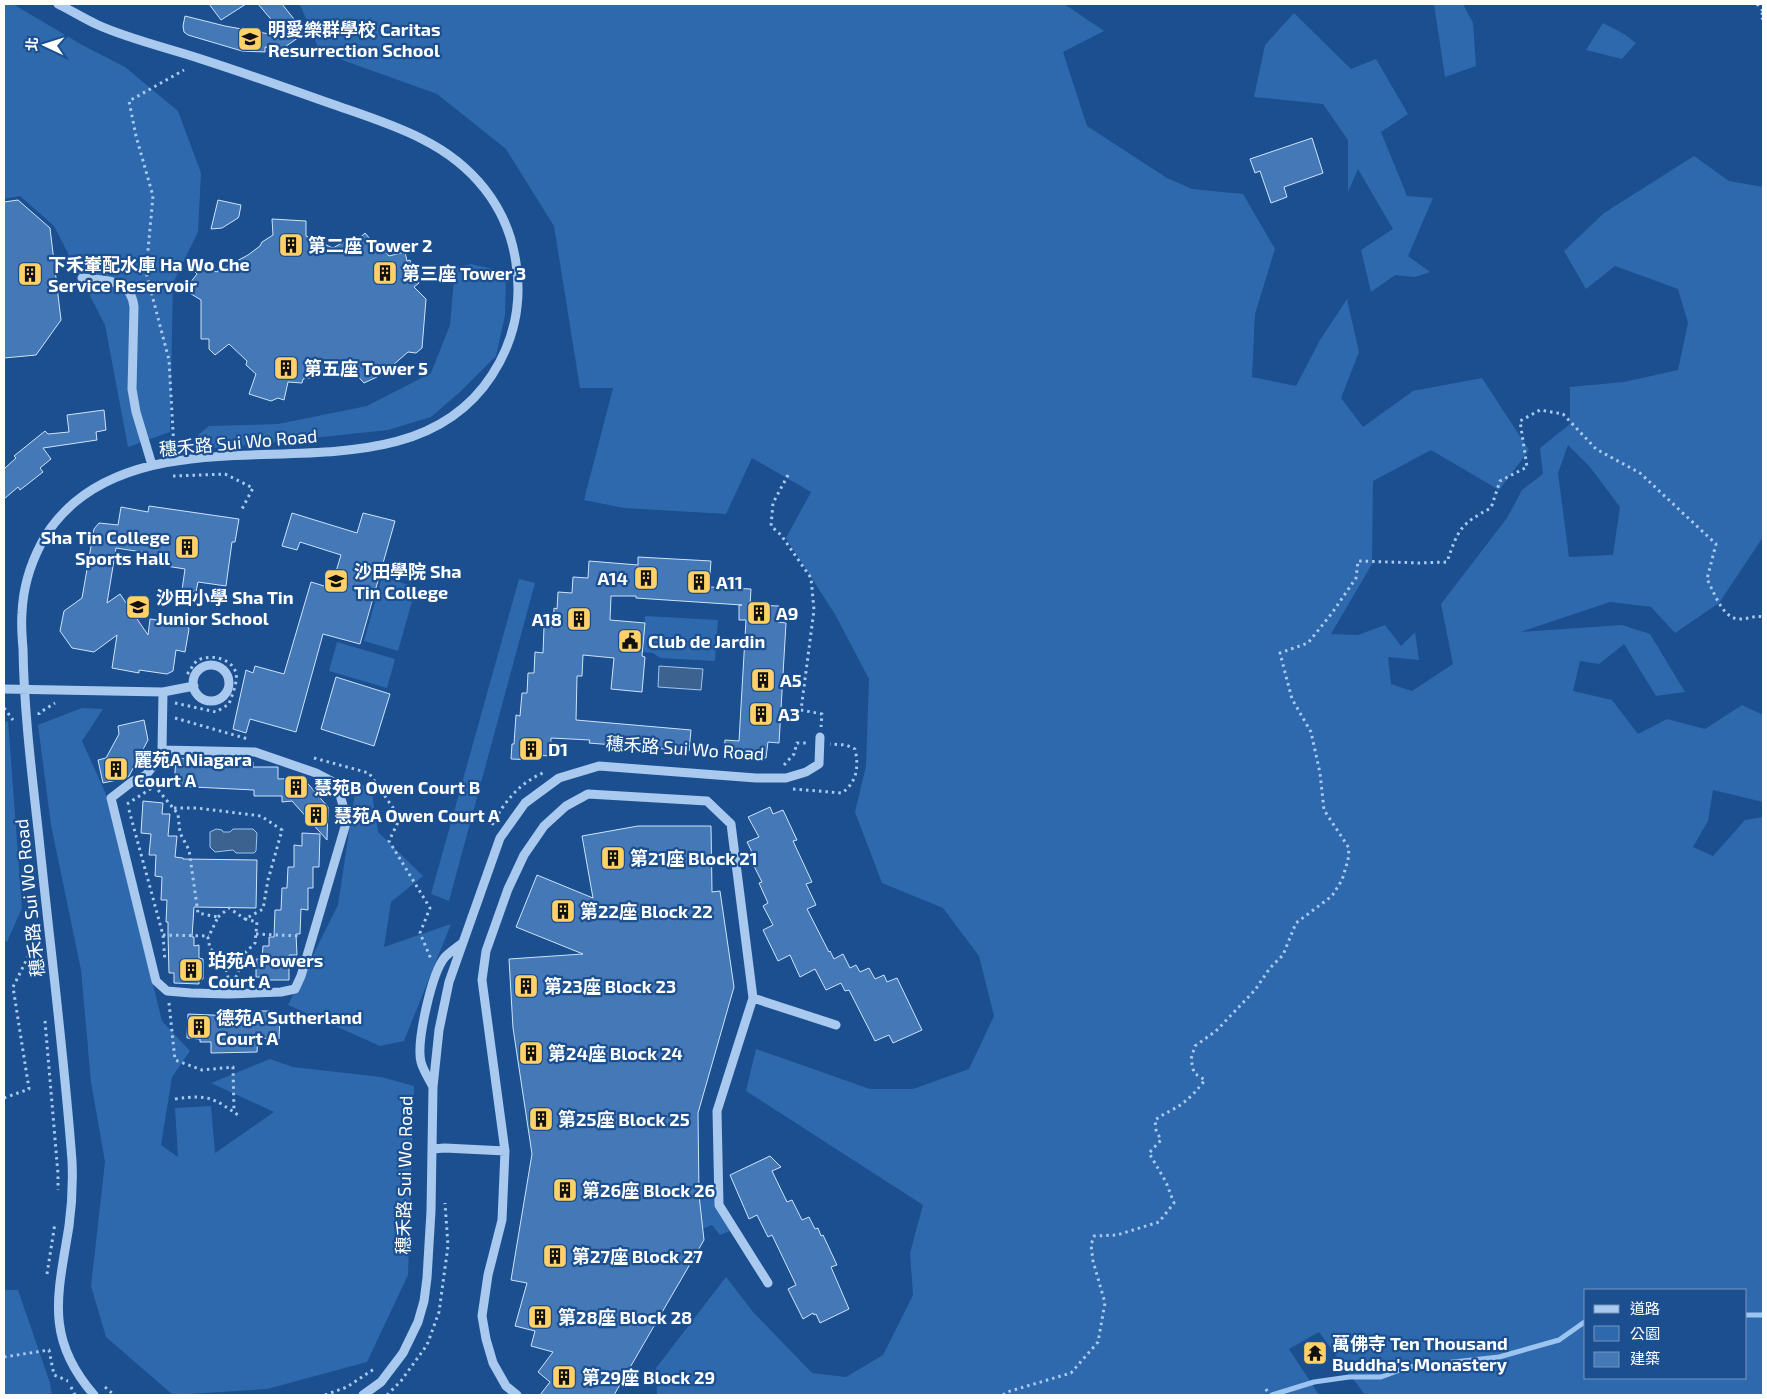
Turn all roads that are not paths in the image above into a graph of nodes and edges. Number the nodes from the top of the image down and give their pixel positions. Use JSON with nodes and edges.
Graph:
{"nodes":[{"id":1,"x":58,"y":4,"type":"edge"},
{"id":2,"x":82,"y":278,"type":"dead end"},
{"id":3,"x":152,"y":465,"type":"junction"},
{"id":4,"x":194,"y":686,"type":"junction"},
{"id":5,"x":4,"y":689,"type":"edge"},
{"id":6,"x":24,"y":690,"type":"junction"},
{"id":7,"x":163,"y":692,"type":"junction"},
{"id":8,"x":820,"y":740,"type":"road end"},
{"id":9,"x":162,"y":750,"type":"junction"},
{"id":10,"x":461,"y":944,"type":"junction"},
{"id":11,"x":754,"y":998,"type":"junction"},
{"id":12,"x":836,"y":1025,"type":"dead end"},
{"id":13,"x":433,"y":1087,"type":"junction"},
{"id":14,"x":432,"y":1149,"type":"junction"},
{"id":15,"x":505,"y":1151,"type":"junction"},
{"id":16,"x":768,"y":1283,"type":"dead end"},
{"id":17,"x":94,"y":1395,"type":"edge"},
{"id":18,"x":363,"y":1395,"type":"edge"},
{"id":19,"x":517,"y":1395,"type":"edge"}],
"edges":[{"from":1,"to":3,"type":"street","name":"穗禾路 Sui Wo Road"},
{"from":2,"to":3,"type":"street"},
{"from":3,"to":6,"type":"street","name":"穗禾路 Sui Wo Road"},
{"from":4,"to":4,"type":"street"},
{"from":4,"to":7,"type":"street"},
{"from":5,"to":6,"type":"street"},
{"from":6,"to":7,"type":"street"},
{"from":6,"to":17,"type":"street","name":"穗禾路 Sui Wo Road"},
{"from":7,"to":9,"type":"street"},
{"from":8,"to":10,"type":"street","name":"穗禾路 Sui Wo Road"},
{"from":9,"to":9,"type":"street"},
{"from":10,"to":13,"type":"street","name":"穗禾路 Sui Wo Road"},
{"from":10,"to":13,"type":"street"},
{"from":11,"to":12,"type":"street"},
{"from":11,"to":15,"type":"street"},
{"from":11,"to":16,"type":"street"},
{"from":13,"to":14,"type":"street","name":"穗禾路 Sui Wo Road"},
{"from":14,"to":15,"type":"street"},
{"from":14,"to":18,"type":"street","name":"穗禾路 Sui Wo Road"},
{"from":15,"to":19,"type":"street"}]}
